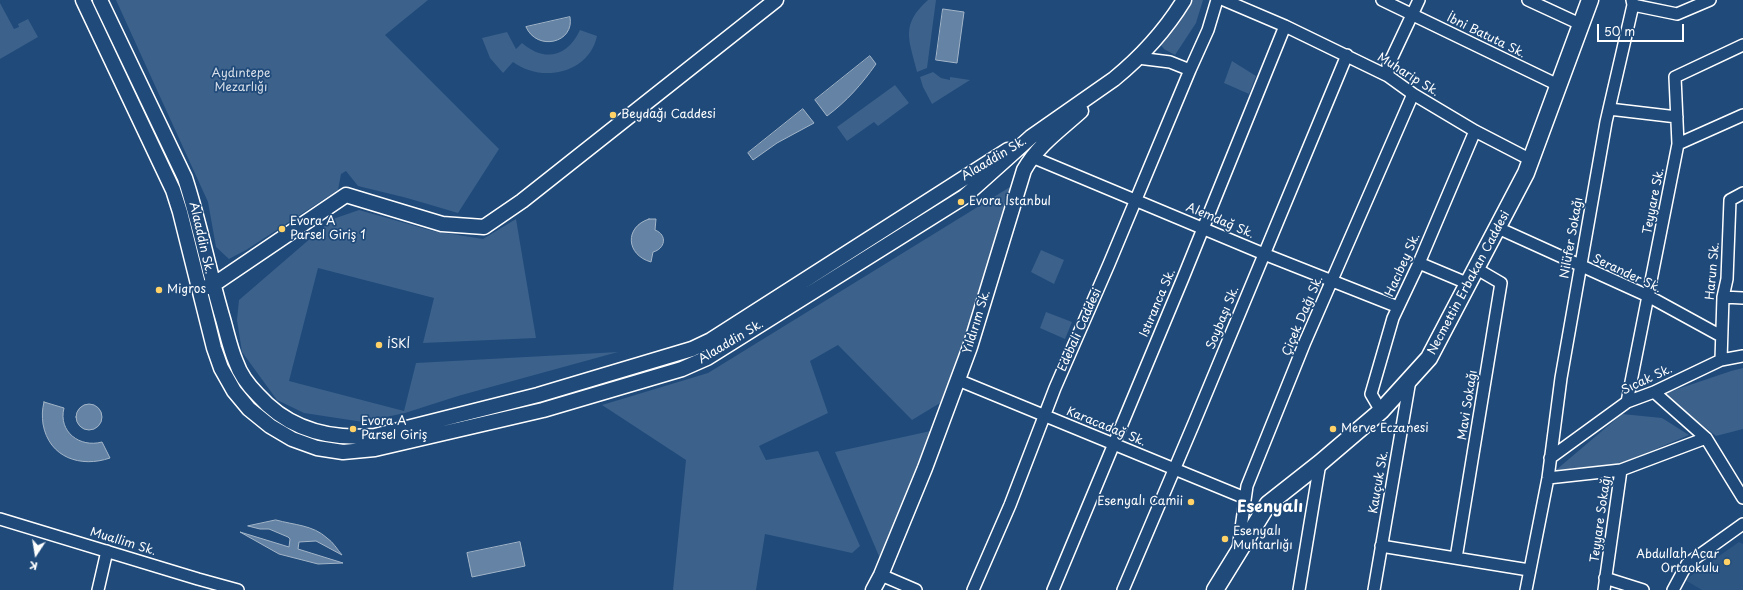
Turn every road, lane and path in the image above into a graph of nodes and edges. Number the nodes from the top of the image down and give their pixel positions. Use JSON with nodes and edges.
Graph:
{"nodes":[{"id":1,"x":83,"y":0,"type":"edge"},
{"id":2,"x":100,"y":0,"type":"edge"},
{"id":3,"x":776,"y":0,"type":"edge"},
{"id":4,"x":1184,"y":0,"type":"edge"},
{"id":5,"x":1217,"y":0,"type":"edge"},
{"id":6,"x":1224,"y":0,"type":"edge"},
{"id":7,"x":1382,"y":0,"type":"edge"},
{"id":8,"x":1419,"y":0,"type":"edge"},
{"id":9,"x":1528,"y":0,"type":"edge"},
{"id":10,"x":1590,"y":0,"type":"edge"},
{"id":11,"x":1710,"y":0,"type":"edge"},
{"id":12,"x":1633,"y":2,"type":"edge"},
{"id":13,"x":1651,"y":4,"type":"edge"},
{"id":14,"x":1412,"y":15,"type":"junction"},
{"id":15,"x":1580,"y":24,"type":"junction"},
{"id":16,"x":1285,"y":26,"type":"junction"},
{"id":17,"x":1743,"y":45,"type":"edge"},
{"id":18,"x":122,"y":46,"type":"junction"},
{"id":19,"x":108,"y":54,"type":"junction"},
{"id":20,"x":1347,"y":55,"type":"junction"},
{"id":21,"x":1138,"y":58,"type":"junction"},
{"id":22,"x":131,"y":63,"type":"junction"},
{"id":23,"x":115,"y":69,"type":"junction"},
{"id":24,"x":1190,"y":70,"type":"junction"},
{"id":25,"x":1388,"y":76,"type":"junction"},
{"id":26,"x":1558,"y":85,"type":"junction"},
{"id":27,"x":1413,"y":94,"type":"junction"},
{"id":28,"x":1609,"y":109,"type":"junction"},
{"id":29,"x":1743,"y":115,"type":"edge"},
{"id":30,"x":1677,"y":117,"type":"junction"},
{"id":31,"x":1066,"y":118,"type":"junction"},
{"id":32,"x":1475,"y":131,"type":"junction"},
{"id":33,"x":1031,"y":137,"type":"junction"},
{"id":34,"x":1678,"y":144,"type":"junction"},
{"id":35,"x":1032,"y":157,"type":"junction"},
{"id":36,"x":1531,"y":160,"type":"junction"},
{"id":37,"x":1743,"y":193,"type":"edge"},
{"id":38,"x":1136,"y":200,"type":"junction"},
{"id":39,"x":1204,"y":228,"type":"junction"},
{"id":40,"x":1498,"y":228,"type":"junction"},
{"id":41,"x":1264,"y":254,"type":"junction"},
{"id":42,"x":1419,"y":262,"type":"junction"},
{"id":43,"x":1580,"y":266,"type":"junction"},
{"id":44,"x":1477,"y":269,"type":"junction"},
{"id":45,"x":1332,"y":280,"type":"junction"},
{"id":46,"x":1469,"y":284,"type":"junction"},
{"id":47,"x":206,"y":287,"type":"junction"},
{"id":48,"x":1648,"y":296,"type":"junction"},
{"id":49,"x":1723,"y":297,"type":"junction"},
{"id":50,"x":1743,"y":298,"type":"edge"},
{"id":51,"x":1398,"y":307,"type":"junction"},
{"id":52,"x":1721,"y":336,"type":"junction"},
{"id":53,"x":1743,"y":356,"type":"edge"},
{"id":54,"x":1721,"y":360,"type":"junction"},
{"id":55,"x":1411,"y":378,"type":"junction"},
{"id":56,"x":958,"y":380,"type":"junction"},
{"id":57,"x":1654,"y":392,"type":"junction"},
{"id":58,"x":538,"y":395,"type":"junction"},
{"id":59,"x":522,"y":399,"type":"junction"},
{"id":60,"x":1627,"y":402,"type":"junction"},
{"id":61,"x":543,"y":410,"type":"junction"},
{"id":62,"x":1382,"y":411,"type":"junction"},
{"id":63,"x":526,"y":413,"type":"junction"},
{"id":64,"x":1044,"y":416,"type":"junction"},
{"id":65,"x":1706,"y":438,"type":"junction"},
{"id":66,"x":1113,"y":445,"type":"junction"},
{"id":67,"x":1550,"y":458,"type":"junction"},
{"id":68,"x":1320,"y":463,"type":"junction"},
{"id":69,"x":1174,"y":469,"type":"junction"},
{"id":70,"x":1621,"y":470,"type":"junction"},
{"id":71,"x":1548,"y":478,"type":"junction"},
{"id":72,"x":1245,"y":498,"type":"junction"},
{"id":73,"x":1743,"y":498,"type":"edge"},
{"id":74,"x":0,"y":518,"type":"edge"},
{"id":75,"x":1743,"y":524,"type":"edge"},
{"id":76,"x":1381,"y":546,"type":"junction"},
{"id":77,"x":107,"y":551,"type":"junction"},
{"id":78,"x":1237,"y":554,"type":"junction"},
{"id":79,"x":1456,"y":558,"type":"junction"},
{"id":80,"x":1529,"y":570,"type":"junction"},
{"id":81,"x":881,"y":575,"type":"junction"},
{"id":82,"x":1605,"y":578,"type":"junction"},
{"id":83,"x":223,"y":588,"type":"edge"},
{"id":84,"x":98,"y":590,"type":"edge"},
{"id":85,"x":238,"y":590,"type":"edge"},
{"id":86,"x":873,"y":590,"type":"edge"},
{"id":87,"x":916,"y":590,"type":"edge"},
{"id":88,"x":973,"y":590,"type":"edge"},
{"id":89,"x":1053,"y":590,"type":"edge"},
{"id":90,"x":1122,"y":590,"type":"edge"},
{"id":91,"x":1215,"y":590,"type":"edge"},
{"id":92,"x":1299,"y":590,"type":"edge"},
{"id":93,"x":1374,"y":590,"type":"edge"},
{"id":94,"x":1526,"y":590,"type":"edge"},
{"id":95,"x":1604,"y":590,"type":"edge"},
{"id":96,"x":1643,"y":590,"type":"edge"},
{"id":97,"x":1673,"y":590,"type":"edge"}],
"edges":[{"from":1,"to":19,"type":"street","name":"Alaaddin Sk."},
{"from":2,"to":18,"type":"street","name":"Alaaddin Sk."},
{"from":3,"to":47,"type":"street"},
{"from":4,"to":21,"type":"street"},
{"from":5,"to":24,"type":"street","name":"Edebali Caddesi"},
{"from":6,"to":16,"type":"street","name":"Muharip Sk."},
{"from":7,"to":14,"type":"street","name":"İbni Batuta Sk."},
{"from":8,"to":14,"type":"street"},
{"from":9,"to":15,"type":"street"},
{"from":10,"to":15,"type":"main road","name":"Necmettin Erbakan Caddesi"},
{"from":11,"to":13,"type":"street"},
{"from":12,"to":13,"type":"street"},
{"from":12,"to":28,"type":"street","name":"Nilüfer Sokağı"},
{"from":14,"to":25,"type":"street"},
{"from":14,"to":26,"type":"street","name":"İbni Batuta Sk."},
{"from":15,"to":26,"type":"main road","name":"Necmettin Erbakan Caddesi"},
{"from":16,"to":20,"type":"street","name":"Muharip Sk."},
{"from":16,"to":39,"type":"street","name":"Istıranca Sk."},
{"from":17,"to":30,"type":"street","name":"Teyyare Sk."},
{"from":18,"to":19,"type":"street"},
{"from":18,"to":22,"type":"street","name":"Alaaddin Sk."},
{"from":19,"to":23,"type":"street","name":"Alaaddin Sk."},
{"from":20,"to":25,"type":"street","name":"Muharip Sk."},
{"from":20,"to":41,"type":"street","name":"Soybaşı Sk."},
{"from":21,"to":24,"type":"street"},
{"from":21,"to":31,"type":"street","name":"Yıldırım Sk."},
{"from":22,"to":23,"type":"street"},
{"from":22,"to":47,"type":"street","name":"Alaaddin Sk."},
{"from":23,"to":47,"type":"street","name":"Alaaddin Sk."},
{"from":24,"to":38,"type":"street","name":"Edebali Caddesi"},
{"from":25,"to":27,"type":"street","name":"Muharip Sk."},
{"from":26,"to":36,"type":"main road","name":"Necmettin Erbakan Caddesi"},
{"from":27,"to":32,"type":"street","name":"Muharip Sk."},
{"from":27,"to":45,"type":"street","name":"Çiçek Dağı Sk."},
{"from":28,"to":30,"type":"street"},
{"from":28,"to":43,"type":"street","name":"Nilüfer Sokağı"},
{"from":29,"to":34,"type":"street"},
{"from":30,"to":34,"type":"street","name":"Teyyare Sk."},
{"from":31,"to":33,"type":"street","name":"Yıldırım Sk."},
{"from":31,"to":35,"type":"street","name":"Yıldırım Sk."},
{"from":32,"to":36,"type":"street","name":"Muharip Sk."},
{"from":32,"to":42,"type":"street","name":"Hacıbey Sk."},
{"from":33,"to":58,"type":"street","name":"Alaaddin Sk."},
{"from":33,"to":61,"type":"street","name":"Alaaddin Sk."},
{"from":34,"to":48,"type":"street","name":"Teyyare Sk."},
{"from":35,"to":38,"type":"street","name":"Alemdağ Sk."},
{"from":35,"to":56,"type":"street","name":"Yıldırım Sk."},
{"from":36,"to":40,"type":"main road","name":"Necmettin Erbakan Caddesi"},
{"from":37,"to":49,"type":"street","name":"Harun Sk."},
{"from":38,"to":39,"type":"street","name":"Alemdağ Sk."},
{"from":38,"to":64,"type":"street","name":"Edebali Caddesi"},
{"from":39,"to":41,"type":"street","name":"Alemdağ Sk."},
{"from":39,"to":66,"type":"street","name":"Istıranca Sk."},
{"from":40,"to":43,"type":"street","name":"Serander Sk."},
{"from":40,"to":44,"type":"main road","name":"Necmettin Erbakan Caddesi"},
{"from":41,"to":45,"type":"street","name":"Alemdağ Sk."},
{"from":41,"to":69,"type":"street","name":"Soybaşı Sk."},
{"from":42,"to":46,"type":"street"},
{"from":42,"to":51,"type":"street","name":"Hacıbey Sk."},
{"from":43,"to":48,"type":"street","name":"Serander Sk."},
{"from":43,"to":67,"type":"street","name":"Nilüfer Sokağı"},
{"from":44,"to":46,"type":"main road","name":"Necmettin Erbakan Caddesi"},
{"from":44,"to":79,"type":"street","name":"Mavi Sokağı"},
{"from":45,"to":51,"type":"street","name":"Alemdağ Sk."},
{"from":45,"to":72,"type":"street","name":"Çiçek Dağı Sk."},
{"from":46,"to":55,"type":"main road","name":"Necmettin Erbakan Caddesi"},
{"from":47,"to":59,"type":"street","name":"Alaaddin Sk."},
{"from":47,"to":63,"type":"street","name":"Alaaddin Sk."},
{"from":48,"to":52,"type":"street","name":"Serander Sk."},
{"from":48,"to":60,"type":"street","name":"Teyyare Sk."},
{"from":49,"to":50,"type":"street"},
{"from":49,"to":52,"type":"street","name":"Harun Sk."},
{"from":51,"to":62,"type":"street","name":"Hacıbey Sk."},
{"from":52,"to":54,"type":"street","name":"Harun Sk."},
{"from":53,"to":54,"type":"street","name":"Sıcak Sk."},
{"from":54,"to":57,"type":"street","name":"Sıcak Sk."},
{"from":55,"to":62,"type":"main road","name":"Necmettin Erbakan Caddesi"},
{"from":55,"to":76,"type":"street","name":"Kauçuk Sk."},
{"from":56,"to":64,"type":"street","name":"Karacadağ Sk."},
{"from":56,"to":81,"type":"street","name":"Yıldırım Sk."},
{"from":57,"to":60,"type":"street","name":"Sıcak Sk."},
{"from":57,"to":65,"type":"street"},
{"from":58,"to":59,"type":"street","name":"Alaaddin Sk."},
{"from":58,"to":61,"type":"street"},
{"from":59,"to":63,"type":"street"},
{"from":60,"to":67,"type":"street","name":"Sıcak Sk."},
{"from":61,"to":63,"type":"street","name":"Alaaddin Sk."},
{"from":62,"to":68,"type":"main road","name":"Necmettin Erbakan Caddesi"},
{"from":64,"to":66,"type":"street","name":"Karacadağ Sk."},
{"from":64,"to":88,"type":"street","name":"Edebali Caddesi"},
{"from":65,"to":70,"type":"street","name":"Teyyare Sokağı"},
{"from":65,"to":73,"type":"street"},
{"from":66,"to":69,"type":"street","name":"Karacadağ Sk."},
{"from":66,"to":89,"type":"street","name":"Istıranca Sk."},
{"from":67,"to":71,"type":"street","name":"Nilüfer Sokağı"},
{"from":68,"to":78,"type":"main road","name":"Necmettin Erbakan Caddesi"},
{"from":68,"to":92,"type":"street"},
{"from":69,"to":72,"type":"street","name":"Karacadağ Sk."},
{"from":69,"to":90,"type":"street","name":"Soybaşı Sk."},
{"from":70,"to":71,"type":"street"},
{"from":70,"to":82,"type":"street","name":"Teyyare Sokağı"},
{"from":71,"to":80,"type":"street","name":"Nilüfer Sokağı"},
{"from":72,"to":78,"type":"street","name":"Çiçek Dağı Sk."},
{"from":74,"to":77,"type":"street","name":"Muallim Sk."},
{"from":75,"to":97,"type":"street"},
{"from":76,"to":79,"type":"street"},
{"from":76,"to":93,"type":"street","name":"Kauçuk Sk."},
{"from":77,"to":83,"type":"street","name":"Muallim Sk."},
{"from":77,"to":84,"type":"street"},
{"from":78,"to":91,"type":"main road","name":"Necmettin Erbakan Caddesi"},
{"from":79,"to":80,"type":"street"},
{"from":80,"to":94,"type":"street","name":"Nilüfer Sokağı"},
{"from":81,"to":86,"type":"street","name":"Yıldırım Sk."},
{"from":81,"to":87,"type":"street"},
{"from":82,"to":95,"type":"street","name":"Teyyare Sokağı"},
{"from":82,"to":96,"type":"street"},
{"from":83,"to":85,"type":"street","name":"Muallim Sk."}]}
